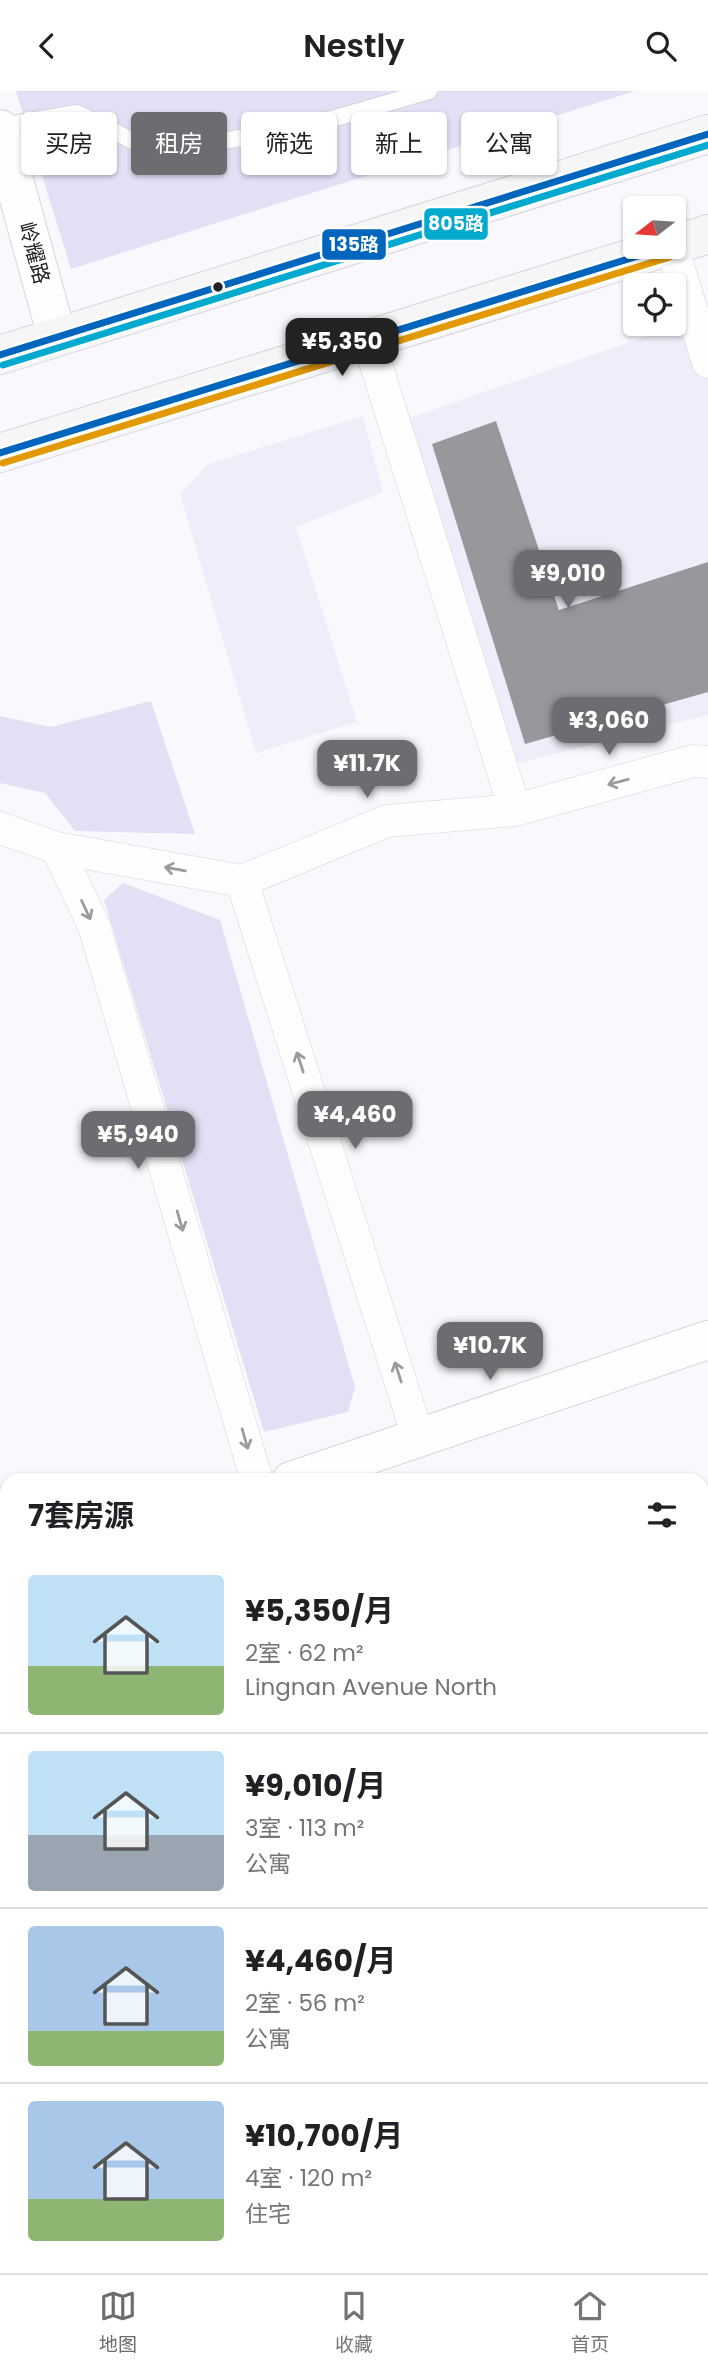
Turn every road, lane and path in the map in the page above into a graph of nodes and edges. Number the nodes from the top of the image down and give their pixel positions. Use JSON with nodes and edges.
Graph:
{"nodes":[{"id":1,"x":429,"y":91,"type":"edge"},
{"id":2,"x":0,"y":127,"type":"edge"},
{"id":3,"x":708,"y":134,"type":"edge"},
{"id":4,"x":708,"y":234,"type":"edge"},
{"id":5,"x":686,"y":242,"type":"edge"},
{"id":6,"x":628,"y":259,"type":"edge"},
{"id":7,"x":677,"y":259,"type":"edge"},
{"id":8,"x":57,"y":337,"type":"junction"},
{"id":9,"x":368,"y":339,"type":"junction"},
{"id":10,"x":0,"y":355,"type":"edge"},
{"id":11,"x":708,"y":362,"type":"edge"},
{"id":12,"x":0,"y":453,"type":"edge"},
{"id":13,"x":708,"y":762,"type":"edge"},
{"id":14,"x":515,"y":810,"type":"junction"},
{"id":15,"x":0,"y":828,"type":"edge"},
{"id":16,"x":57,"y":848,"type":"junction"},
{"id":17,"x":242,"y":881,"type":"junction"},
{"id":18,"x":708,"y":1340,"type":"edge"},
{"id":19,"x":418,"y":1437,"type":"junction"},
{"id":20,"x":255,"y":1473,"type":"edge"},
{"id":21,"x":314,"y":1473,"type":"edge"}],
"edges":[{"from":1,"to":2,"type":"lane"},
{"from":2,"to":8,"type":"street","name":"岭耀路"},
{"from":3,"to":8,"type":"main road"},
{"from":4,"to":5,"type":"main road"},
{"from":6,"to":9,"type":"main road"},
{"from":7,"to":11,"type":"street"},
{"from":8,"to":10,"type":"main road"},
{"from":9,"to":12,"type":"main road"},
{"from":9,"to":14,"type":"street"},
{"from":13,"to":14,"type":"street","one_way":true},
{"from":14,"to":17,"type":"street"},
{"from":15,"to":16,"type":"street"},
{"from":17,"to":16,"type":"street","one_way":true},
{"from":16,"to":20,"type":"street","one_way":true},
{"from":19,"to":17,"type":"street","one_way":true},
{"from":18,"to":19,"type":"street"},
{"from":19,"to":21,"type":"street"}]}
